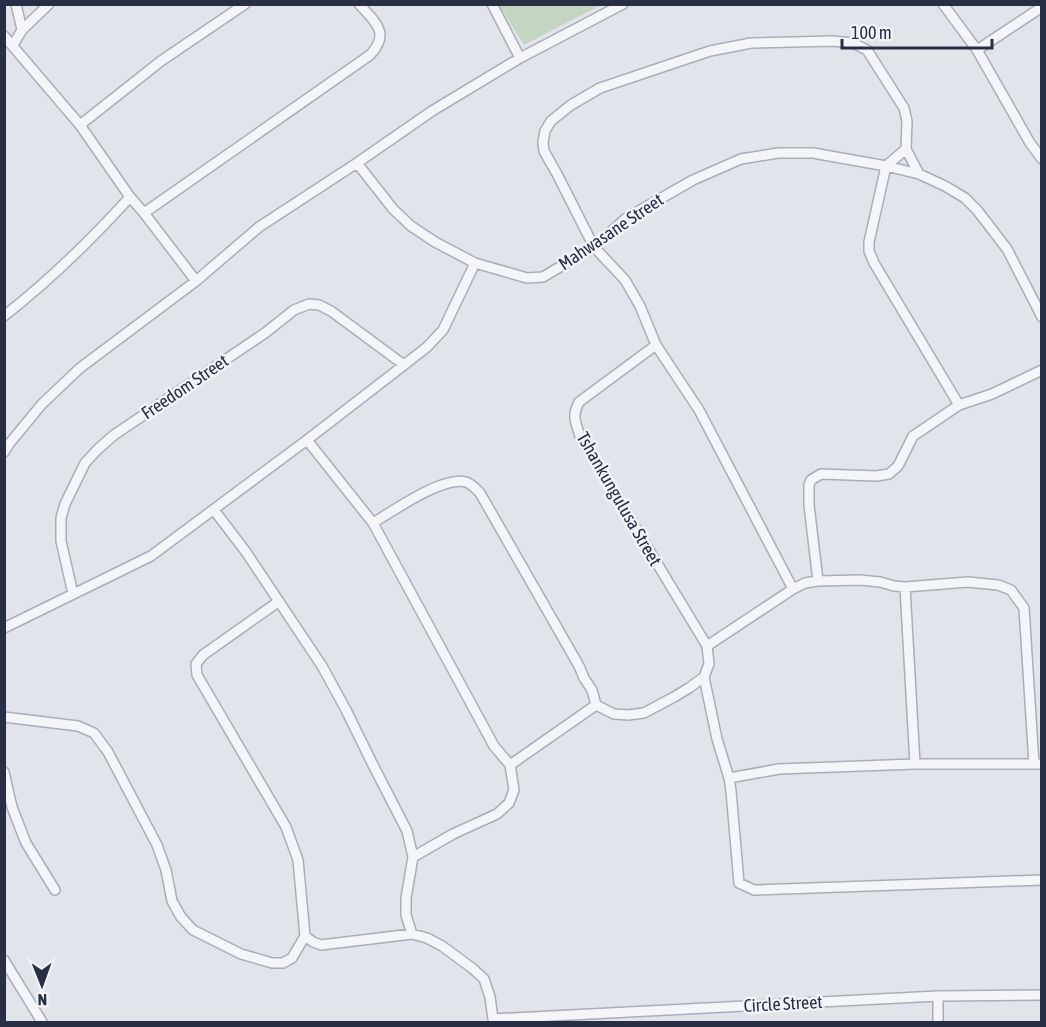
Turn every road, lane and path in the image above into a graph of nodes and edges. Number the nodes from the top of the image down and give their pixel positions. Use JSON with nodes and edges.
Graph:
{"nodes":[{"id":1,"x":16,"y":4,"type":"edge"},
{"id":2,"x":49,"y":4,"type":"edge"},
{"id":3,"x":245,"y":4,"type":"edge"},
{"id":4,"x":359,"y":4,"type":"edge"},
{"id":5,"x":492,"y":4,"type":"edge"},
{"id":6,"x":623,"y":4,"type":"edge"},
{"id":7,"x":943,"y":4,"type":"edge"},
{"id":8,"x":1041,"y":7,"type":"edge"},
{"id":9,"x":22,"y":30,"type":"junction"},
{"id":10,"x":4,"y":36,"type":"edge"},
{"id":11,"x":13,"y":45,"type":"junction"},
{"id":12,"x":977,"y":50,"type":"junction"},
{"id":13,"x":520,"y":58,"type":"junction"},
{"id":14,"x":80,"y":125,"type":"junction"},
{"id":15,"x":906,"y":149,"type":"junction"},
{"id":16,"x":1041,"y":159,"type":"edge"},
{"id":17,"x":357,"y":163,"type":"junction"},
{"id":18,"x":886,"y":166,"type":"junction"},
{"id":19,"x":919,"y":174,"type":"junction"},
{"id":20,"x":130,"y":197,"type":"junction"},
{"id":21,"x":144,"y":213,"type":"junction"},
{"id":22,"x":594,"y":247,"type":"junction"},
{"id":23,"x":475,"y":263,"type":"junction"},
{"id":24,"x":196,"y":281,"type":"junction"},
{"id":25,"x":4,"y":316,"type":"edge"},
{"id":26,"x":1041,"y":317,"type":"edge"},
{"id":27,"x":656,"y":345,"type":"junction"},
{"id":28,"x":404,"y":365,"type":"junction"},
{"id":29,"x":1041,"y":370,"type":"edge"},
{"id":30,"x":959,"y":405,"type":"junction"},
{"id":31,"x":307,"y":440,"type":"junction"},
{"id":32,"x":4,"y":452,"type":"edge"},
{"id":33,"x":214,"y":510,"type":"junction"},
{"id":34,"x":373,"y":523,"type":"junction"},
{"id":35,"x":818,"y":581,"type":"junction"},
{"id":36,"x":905,"y":587,"type":"junction"},
{"id":37,"x":793,"y":589,"type":"junction"},
{"id":38,"x":73,"y":594,"type":"junction"},
{"id":39,"x":278,"y":602,"type":"junction"},
{"id":40,"x":4,"y":628,"type":"edge"},
{"id":41,"x":707,"y":646,"type":"junction"},
{"id":42,"x":704,"y":677,"type":"junction"},
{"id":43,"x":596,"y":705,"type":"junction"},
{"id":44,"x":4,"y":717,"type":"edge"},
{"id":45,"x":915,"y":764,"type":"junction"},
{"id":46,"x":1038,"y":764,"type":"edge"},
{"id":47,"x":510,"y":765,"type":"junction"},
{"id":48,"x":4,"y":772,"type":"edge"},
{"id":49,"x":729,"y":778,"type":"junction"},
{"id":50,"x":413,"y":857,"type":"junction"},
{"id":51,"x":1041,"y":880,"type":"edge"},
{"id":52,"x":55,"y":890,"type":"dead end"},
{"id":53,"x":412,"y":934,"type":"junction"},
{"id":54,"x":305,"y":936,"type":"junction"},
{"id":55,"x":4,"y":960,"type":"edge"},
{"id":56,"x":1041,"y":995,"type":"edge"},
{"id":57,"x":938,"y":996,"type":"junction"},
{"id":58,"x":494,"y":1021,"type":"edge"},
{"id":59,"x":42,"y":1023,"type":"edge"},
{"id":60,"x":938,"y":1023,"type":"edge"}],
"edges":[{"from":1,"to":9,"type":"street"},
{"from":2,"to":9,"type":"street"},
{"from":3,"to":14,"type":"street"},
{"from":4,"to":21,"type":"street"},
{"from":5,"to":13,"type":"street"},
{"from":6,"to":13,"type":"street"},
{"from":7,"to":12,"type":"street"},
{"from":8,"to":12,"type":"street"},
{"from":9,"to":11,"type":"street"},
{"from":10,"to":11,"type":"street"},
{"from":11,"to":14,"type":"street"},
{"from":12,"to":16,"type":"street"},
{"from":13,"to":17,"type":"street"},
{"from":14,"to":20,"type":"street"},
{"from":15,"to":18,"type":"street"},
{"from":15,"to":19,"type":"street"},
{"from":15,"to":22,"type":"street"},
{"from":17,"to":23,"type":"street","name":"Mahwasane Street"},
{"from":17,"to":24,"type":"street"},
{"from":18,"to":19,"type":"street","name":"Mahwasane Street"},
{"from":18,"to":22,"type":"street","name":"Mahwasane Street"},
{"from":18,"to":30,"type":"street"},
{"from":19,"to":26,"type":"street","name":"Mahwasane Street"},
{"from":20,"to":21,"type":"street"},
{"from":20,"to":25,"type":"street"},
{"from":21,"to":24,"type":"street"},
{"from":22,"to":23,"type":"street","name":"Mahwasane Street"},
{"from":22,"to":27,"type":"street"},
{"from":23,"to":28,"type":"street"},
{"from":24,"to":32,"type":"street"},
{"from":27,"to":37,"type":"street"},
{"from":27,"to":41,"type":"street","name":"Tshankungulusa Street"},
{"from":28,"to":31,"type":"street"},
{"from":28,"to":38,"type":"street","name":"Freedom Street"},
{"from":29,"to":30,"type":"street"},
{"from":30,"to":35,"type":"street"},
{"from":31,"to":33,"type":"street"},
{"from":31,"to":34,"type":"street"},
{"from":33,"to":38,"type":"street"},
{"from":33,"to":39,"type":"street"},
{"from":34,"to":43,"type":"street"},
{"from":34,"to":47,"type":"street"},
{"from":35,"to":36,"type":"street"},
{"from":35,"to":37,"type":"street"},
{"from":36,"to":45,"type":"street"},
{"from":36,"to":46,"type":"street"},
{"from":37,"to":41,"type":"street"},
{"from":38,"to":40,"type":"street"},
{"from":39,"to":50,"type":"street"},
{"from":39,"to":54,"type":"street"},
{"from":41,"to":42,"type":"street"},
{"from":42,"to":43,"type":"street"},
{"from":42,"to":49,"type":"street"},
{"from":43,"to":47,"type":"street"},
{"from":44,"to":54,"type":"street"},
{"from":45,"to":46,"type":"street"},
{"from":45,"to":49,"type":"street"},
{"from":47,"to":50,"type":"street"},
{"from":48,"to":52,"type":"street"},
{"from":49,"to":51,"type":"street"},
{"from":50,"to":53,"type":"street"},
{"from":53,"to":54,"type":"street"},
{"from":53,"to":58,"type":"street"},
{"from":55,"to":59,"type":"street"},
{"from":56,"to":57,"type":"street","name":"Circle Street"},
{"from":57,"to":58,"type":"street","name":"Circle Street"},
{"from":57,"to":60,"type":"street"}]}
